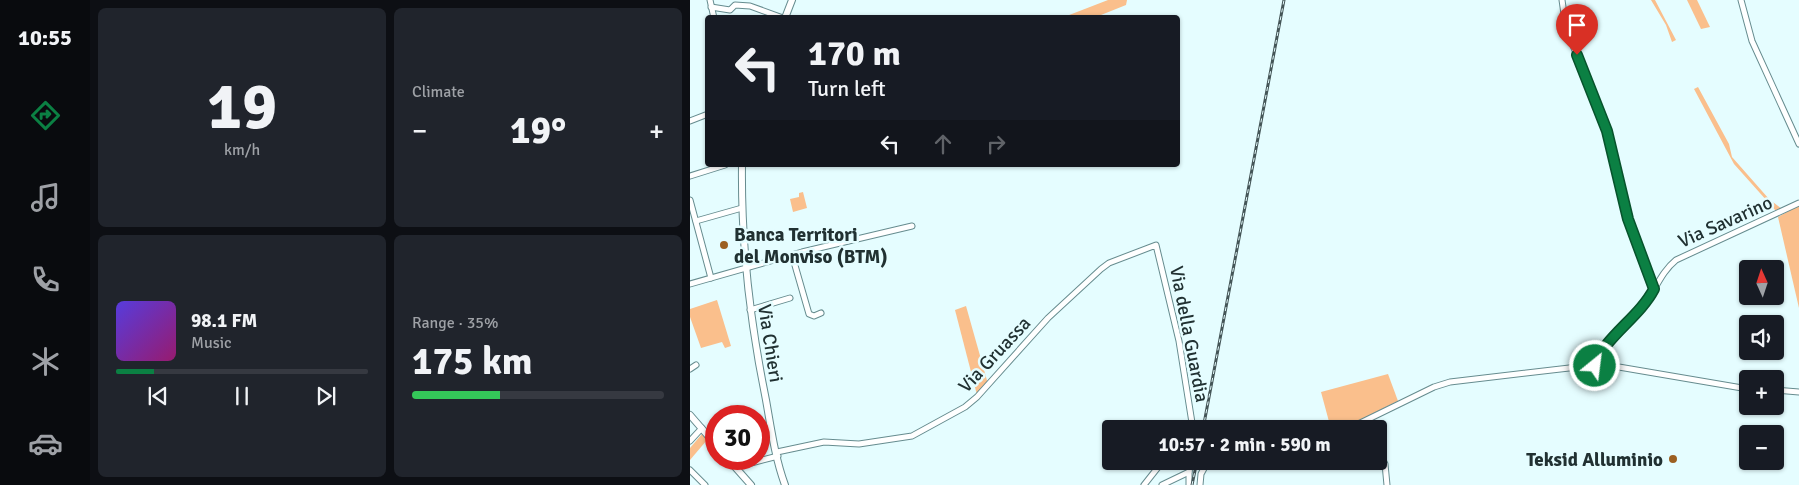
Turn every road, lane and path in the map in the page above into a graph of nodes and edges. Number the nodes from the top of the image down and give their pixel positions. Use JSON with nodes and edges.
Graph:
{"nodes":[{"id":1,"x":710,"y":0,"type":"edge"},
{"id":2,"x":792,"y":0,"type":"edge"},
{"id":3,"x":1562,"y":0,"type":"edge"},
{"id":4,"x":1741,"y":0,"type":"edge"},
{"id":5,"x":711,"y":7,"type":"junction"},
{"id":6,"x":713,"y":15,"type":"edge"},
{"id":7,"x":776,"y":15,"type":"edge"},
{"id":8,"x":785,"y":15,"type":"edge"},
{"id":9,"x":705,"y":115,"type":"edge"},
{"id":10,"x":690,"y":122,"type":"edge"},
{"id":11,"x":1799,"y":144,"type":"edge"},
{"id":12,"x":719,"y":167,"type":"edge"},
{"id":13,"x":742,"y":167,"type":"edge"},
{"id":14,"x":690,"y":176,"type":"edge"},
{"id":15,"x":690,"y":200,"type":"edge"},
{"id":16,"x":1799,"y":203,"type":"edge"},
{"id":17,"x":742,"y":208,"type":"junction"},
{"id":18,"x":696,"y":220,"type":"junction"},
{"id":19,"x":912,"y":226,"type":"dead end"},
{"id":20,"x":1156,"y":245,"type":"joint"},
{"id":21,"x":792,"y":255,"type":"junction"},
{"id":22,"x":745,"y":269,"type":"junction"},
{"id":23,"x":711,"y":278,"type":"junction"},
{"id":24,"x":690,"y":284,"type":"edge"},
{"id":25,"x":1654,"y":289,"type":"junction"},
{"id":26,"x":790,"y":298,"type":"dead end"},
{"id":27,"x":750,"y":310,"type":"junction"},
{"id":28,"x":821,"y":313,"type":"dead end"},
{"id":29,"x":696,"y":364,"type":"dead end"},
{"id":30,"x":1595,"y":366,"type":"junction"},
{"id":31,"x":690,"y":369,"type":"edge"},
{"id":32,"x":1739,"y":387,"type":"edge"},
{"id":33,"x":1784,"y":391,"type":"edge"},
{"id":34,"x":1799,"y":392,"type":"edge"},
{"id":35,"x":690,"y":415,"type":"edge"},
{"id":36,"x":1192,"y":420,"type":"edge"},
{"id":37,"x":1366,"y":420,"type":"edge"},
{"id":38,"x":702,"y":428,"type":"junction"},
{"id":39,"x":705,"y":432,"type":"edge"},
{"id":40,"x":690,"y":441,"type":"edge"},
{"id":41,"x":777,"y":454,"type":"junction"},
{"id":42,"x":770,"y":456,"type":"edge"},
{"id":43,"x":738,"y":470,"type":"edge"},
{"id":44,"x":1156,"y":470,"type":"edge"},
{"id":45,"x":1203,"y":470,"type":"edge"},
{"id":46,"x":1385,"y":470,"type":"edge"},
{"id":47,"x":691,"y":472,"type":"edge"},
{"id":48,"x":1189,"y":472,"type":"joint"},
{"id":49,"x":785,"y":484,"type":"edge"},
{"id":50,"x":705,"y":485,"type":"edge"},
{"id":51,"x":751,"y":485,"type":"edge"},
{"id":52,"x":1144,"y":485,"type":"edge"},
{"id":53,"x":1162,"y":485,"type":"edge"},
{"id":54,"x":1189,"y":485,"type":"edge"},
{"id":55,"x":1200,"y":485,"type":"edge"},
{"id":56,"x":1387,"y":485,"type":"edge"}],
"edges":[{"from":1,"to":5,"type":"street"},
{"from":2,"to":8,"type":"main road"},
{"from":3,"to":25,"type":"street"},
{"from":4,"to":11,"type":"street"},
{"from":5,"to":6,"type":"street"},
{"from":5,"to":7,"type":"street"},
{"from":9,"to":10,"type":"street"},
{"from":12,"to":14,"type":"street"},
{"from":13,"to":17,"type":"main road","name":"Via Chieri"},
{"from":15,"to":18,"type":"street"},
{"from":16,"to":25,"type":"street","name":"Via Savarino"},
{"from":17,"to":18,"type":"street"},
{"from":17,"to":22,"type":"main road","name":"Via Chieri"},
{"from":18,"to":23,"type":"street"},
{"from":19,"to":21,"type":"street"},
{"from":20,"to":36,"type":"street","name":"Via della Guardia"},
{"from":20,"to":41,"type":"street","name":"Via Gruassa"},
{"from":21,"to":22,"type":"street"},
{"from":21,"to":28,"type":"street"},
{"from":22,"to":23,"type":"street"},
{"from":22,"to":27,"type":"main road","name":"Via Chieri"},
{"from":23,"to":24,"type":"street"},
{"from":25,"to":30,"type":"street","name":"Via Savarino"},
{"from":26,"to":27,"type":"street"},
{"from":27,"to":41,"type":"main road","name":"Via Chieri"},
{"from":29,"to":31,"type":"street"},
{"from":30,"to":32,"type":"street"},
{"from":30,"to":37,"type":"street"},
{"from":33,"to":34,"type":"street"},
{"from":35,"to":38,"type":"main road"},
{"from":38,"to":39,"type":"main road"},
{"from":38,"to":40,"type":"street"},
{"from":41,"to":42,"type":"street","name":"Via Gruassa"},
{"from":41,"to":49,"type":"main road","name":"Via Chieri"},
{"from":43,"to":51,"type":"main road"},
{"from":44,"to":52,"type":"street"},
{"from":45,"to":55,"type":"street"},
{"from":46,"to":56,"type":"street"},
{"from":47,"to":50,"type":"street"},
{"from":48,"to":53,"type":"street"},
{"from":48,"to":54,"type":"street"}]}
